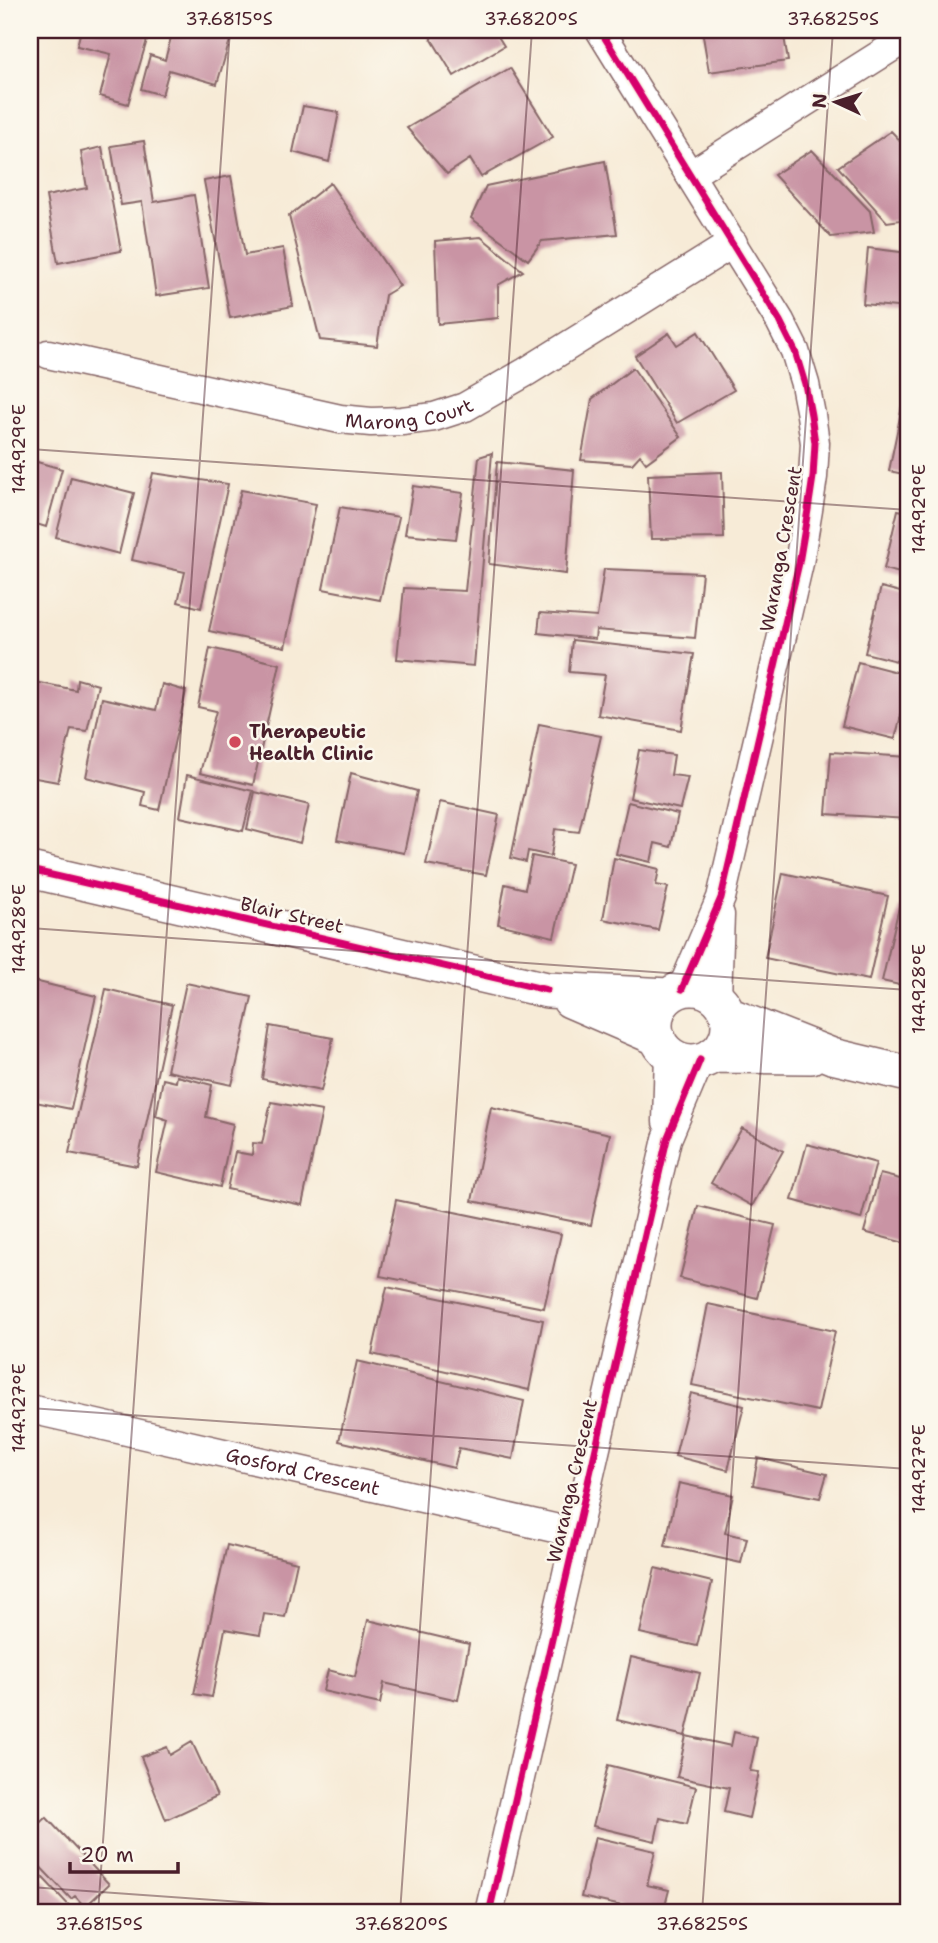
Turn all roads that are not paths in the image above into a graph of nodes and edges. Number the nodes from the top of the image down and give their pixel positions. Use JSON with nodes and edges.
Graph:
{"nodes":[{"id":1,"x":600,"y":30,"type":"edge"},
{"id":2,"x":908,"y":37,"type":"edge"},
{"id":3,"x":691,"y":174,"type":"junction"},
{"id":4,"x":733,"y":243,"type":"junction"},
{"id":5,"x":48,"y":354,"type":"dead end"},
{"id":6,"x":30,"y":870,"type":"edge"},
{"id":7,"x":721,"y":898,"type":"junction"},
{"id":8,"x":547,"y":990,"type":"junction"},
{"id":9,"x":675,"y":993,"type":"junction"},
{"id":10,"x":722,"y":1006,"type":"junction"},
{"id":11,"x":685,"y":1052,"type":"junction"},
{"id":12,"x":832,"y":1056,"type":"junction"},
{"id":13,"x":908,"y":1074,"type":"edge"},
{"id":14,"x":30,"y":1409,"type":"edge"},
{"id":15,"x":576,"y":1533,"type":"junction"},
{"id":16,"x":489,"y":1913,"type":"edge"}],
"edges":[{"from":1,"to":3,"type":"street","name":"Waranga Crescent"},
{"from":2,"to":3,"type":"street"},
{"from":3,"to":4,"type":"street","name":"Waranga Crescent"},
{"from":4,"to":5,"type":"street","name":"Marong Court"},
{"from":4,"to":7,"type":"street","name":"Waranga Crescent"},
{"from":6,"to":8,"type":"street","name":"Blair Street"},
{"from":7,"to":9,"type":"street","name":"Waranga Crescent"},
{"from":7,"to":10,"type":"street","name":"Waranga Crescent"},
{"from":8,"to":9,"type":"street","name":"Blair Street"},
{"from":8,"to":11,"type":"street","name":"Blair Street"},
{"from":9,"to":10,"type":"street"},
{"from":9,"to":11,"type":"street"},
{"from":10,"to":11,"type":"street"},
{"from":10,"to":12,"type":"street","name":"Blair Street"},
{"from":11,"to":12,"type":"street","name":"Blair Street"},
{"from":11,"to":15,"type":"street","name":"Waranga Crescent"},
{"from":12,"to":13,"type":"street","name":"Blair Street"},
{"from":14,"to":15,"type":"street","name":"Gosford Crescent"},
{"from":15,"to":16,"type":"street","name":"Waranga Crescent"}]}
